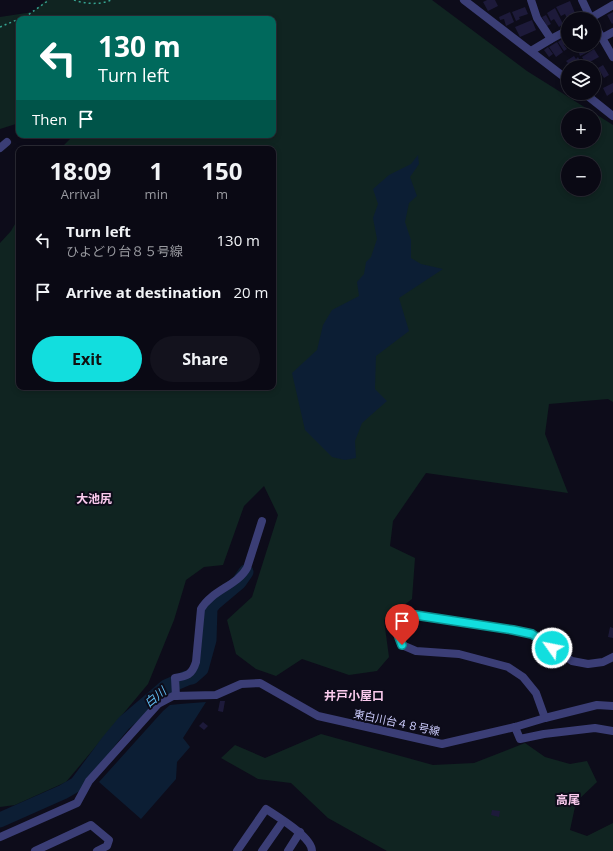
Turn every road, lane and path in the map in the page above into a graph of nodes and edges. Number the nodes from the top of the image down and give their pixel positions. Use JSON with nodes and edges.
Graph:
{"nodes":[{"id":1,"x":49,"y":0,"type":"edge"},
{"id":2,"x":74,"y":0,"type":"edge"},
{"id":3,"x":111,"y":0,"type":"edge"},
{"id":4,"x":464,"y":0,"type":"edge"},
{"id":5,"x":531,"y":0,"type":"edge"},
{"id":6,"x":582,"y":0,"type":"edge"},
{"id":7,"x":613,"y":5,"type":"edge"},
{"id":8,"x":587,"y":12,"type":"edge"},
{"id":9,"x":601,"y":13,"type":"edge"},
{"id":10,"x":28,"y":16,"type":"edge"},
{"id":11,"x":16,"y":20,"type":"edge"},
{"id":12,"x":0,"y":27,"type":"edge"},
{"id":13,"x":613,"y":32,"type":"edge"},
{"id":14,"x":561,"y":34,"type":"edge"},
{"id":15,"x":602,"y":38,"type":"joint"},
{"id":16,"x":551,"y":39,"type":"junction"},
{"id":17,"x":531,"y":51,"type":"junction"},
{"id":18,"x":613,"y":57,"type":"edge"},
{"id":19,"x":561,"y":75,"type":"edge"},
{"id":20,"x":593,"y":100,"type":"edge"},
{"id":21,"x":613,"y":116,"type":"edge"},
{"id":22,"x":8,"y":142,"type":"dead end"},
{"id":23,"x":0,"y":148,"type":"edge"},
{"id":24,"x":262,"y":521,"type":"dead end"},
{"id":25,"x":613,"y":657,"type":"edge"},
{"id":26,"x":176,"y":696,"type":"junction"},
{"id":27,"x":613,"y":706,"type":"edge"},
{"id":28,"x":545,"y":718,"type":"junction"},
{"id":29,"x":515,"y":727,"type":"junction"},
{"id":30,"x":613,"y":731,"type":"edge"},
{"id":31,"x":283,"y":821,"type":"junction"},
{"id":32,"x":300,"y":832,"type":"junction"},
{"id":33,"x":0,"y":837,"type":"edge"},
{"id":34,"x":48,"y":848,"type":"edge"},
{"id":35,"x":35,"y":851,"type":"edge"},
{"id":36,"x":99,"y":851,"type":"edge"},
{"id":37,"x":237,"y":851,"type":"edge"},
{"id":38,"x":262,"y":851,"type":"edge"},
{"id":39,"x":288,"y":851,"type":"edge"},
{"id":40,"x":312,"y":851,"type":"edge"}],
"edges":[{"from":1,"to":10,"type":"path"},
{"from":2,"to":3,"type":"path"},
{"from":4,"to":17,"type":"street"},
{"from":5,"to":16,"type":"street"},
{"from":6,"to":8,"type":"street"},
{"from":7,"to":9,"type":"street"},
{"from":11,"to":12,"type":"path"},
{"from":13,"to":15,"type":"street"},
{"from":14,"to":16,"type":"street"},
{"from":15,"to":18,"type":"street"},
{"from":16,"to":17,"type":"street"},
{"from":17,"to":19,"type":"street"},
{"from":20,"to":21,"type":"street"},
{"from":22,"to":23,"type":"street"},
{"from":24,"to":26,"type":"street"},
{"from":25,"to":28,"type":"street"},
{"from":26,"to":29,"type":"street","name":"東白川台４８号線"},
{"from":26,"to":33,"type":"street","name":"東白川台４８号線"},
{"from":27,"to":28,"type":"street","name":"東白川台４８号線"},
{"from":28,"to":29,"type":"street","name":"東白川台４８号線"},
{"from":29,"to":30,"type":"street"},
{"from":31,"to":32,"type":"street"},
{"from":31,"to":37,"type":"street"},
{"from":31,"to":38,"type":"street"},
{"from":32,"to":39,"type":"street"},
{"from":32,"to":40,"type":"street"},
{"from":34,"to":35,"type":"street"},
{"from":34,"to":36,"type":"street"}]}
